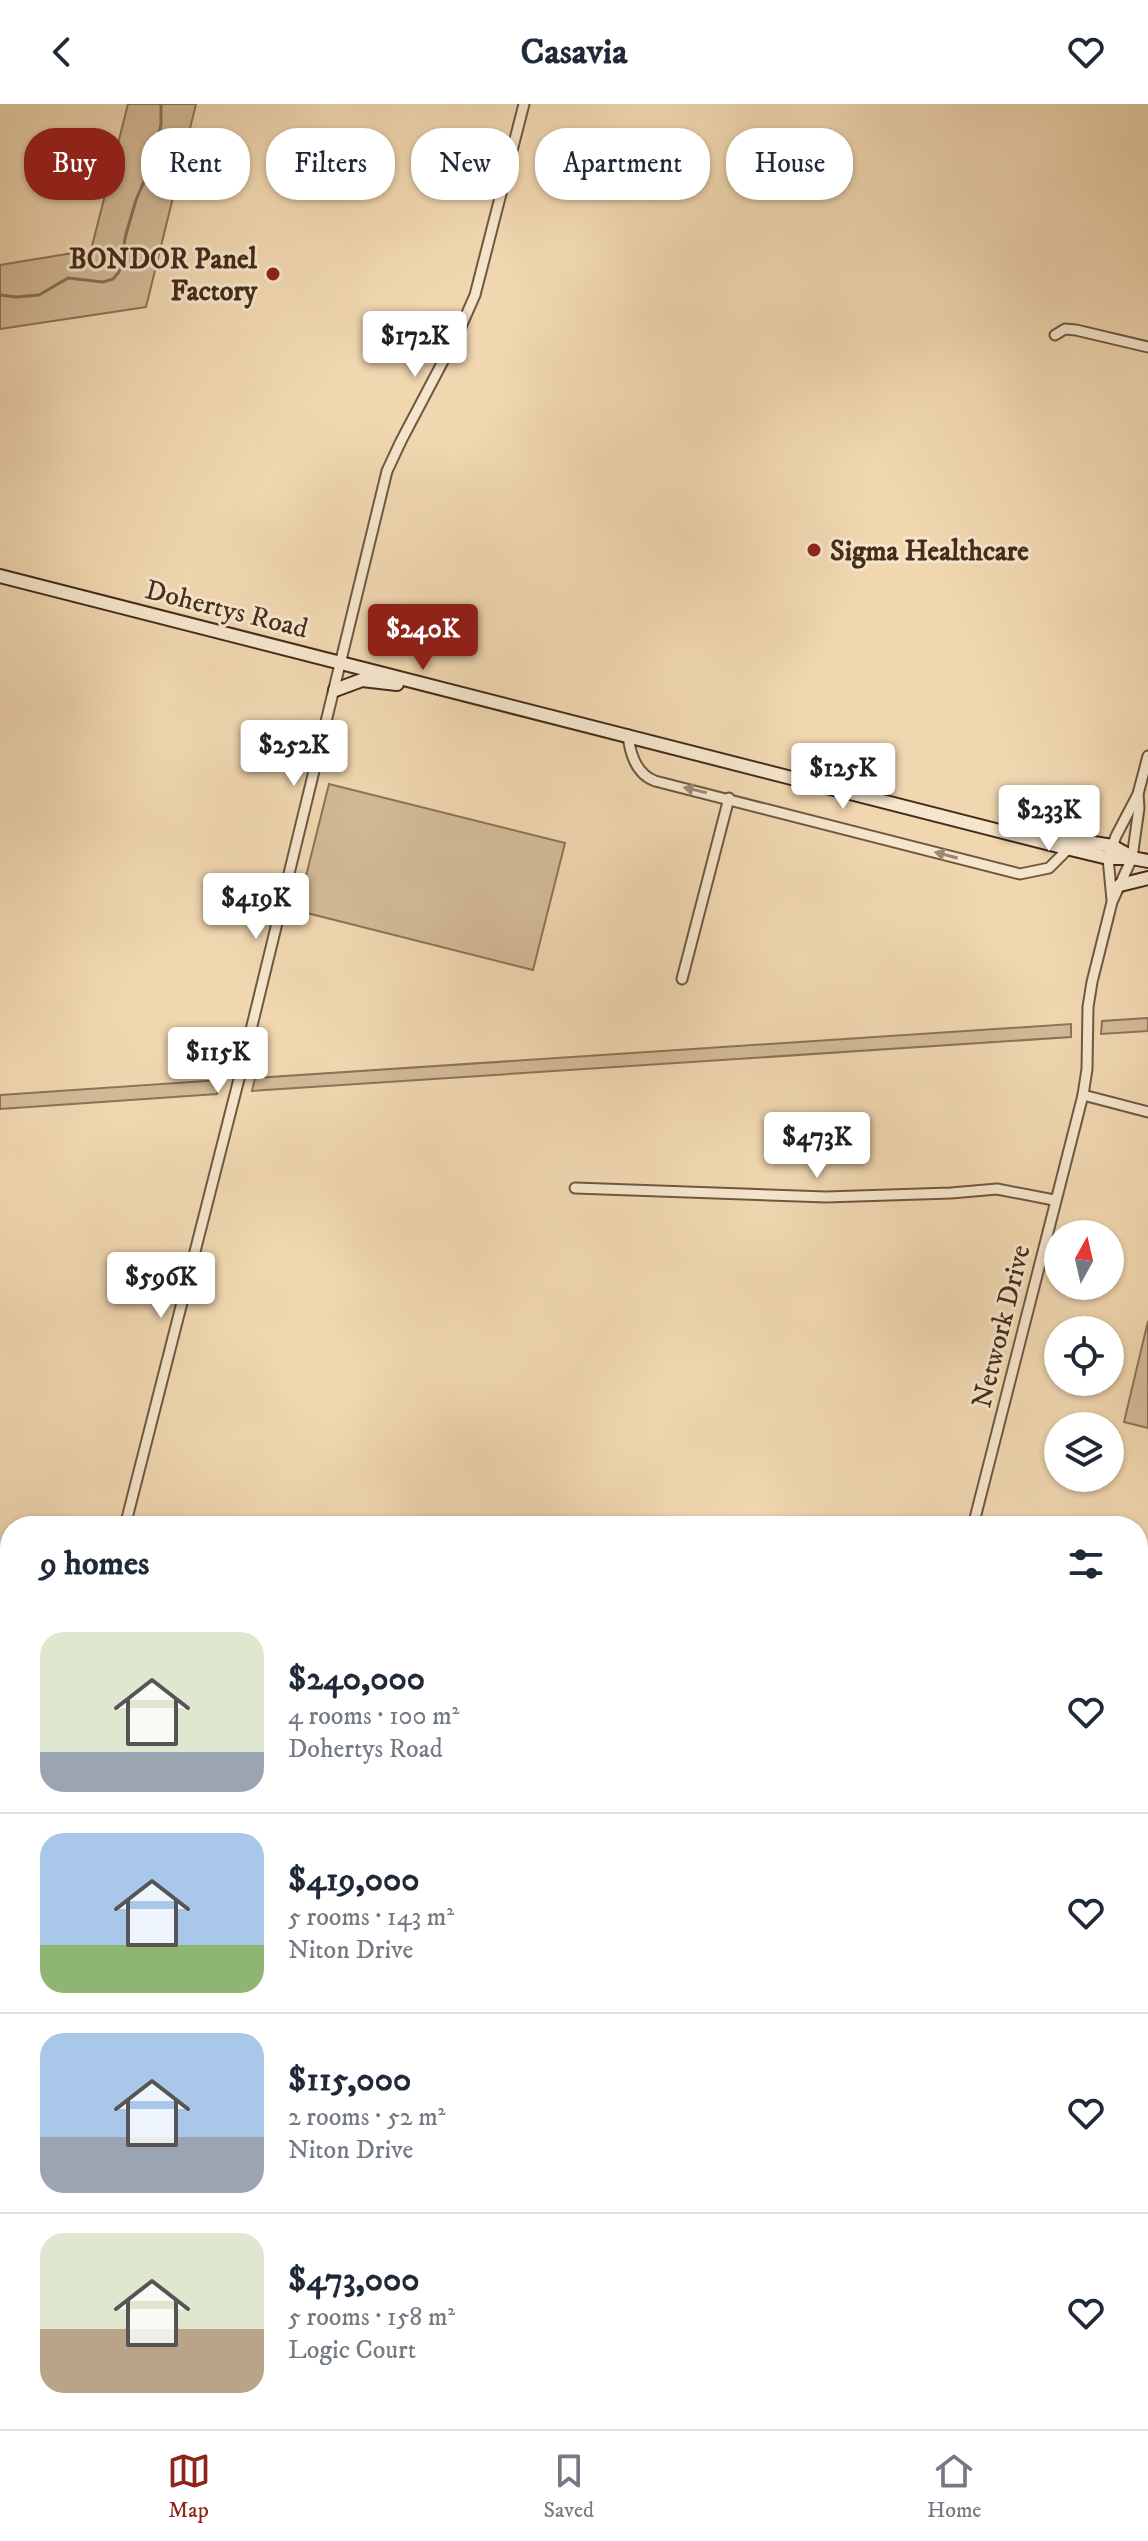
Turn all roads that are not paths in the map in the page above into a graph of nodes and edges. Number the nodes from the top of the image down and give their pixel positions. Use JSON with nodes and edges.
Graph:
{"nodes":[{"id":1,"x":524,"y":104,"type":"edge"},
{"id":2,"x":1055,"y":335,"type":"dead end"},
{"id":3,"x":1148,"y":347,"type":"edge"},
{"id":4,"x":0,"y":576,"type":"edge"},
{"id":5,"x":342,"y":662,"type":"junction"},
{"id":6,"x":335,"y":690,"type":"junction"},
{"id":7,"x":517,"y":707,"type":"junction"},
{"id":8,"x":628,"y":735,"type":"junction"},
{"id":9,"x":1148,"y":756,"type":"edge"},
{"id":10,"x":1138,"y":794,"type":"junction"},
{"id":11,"x":729,"y":798,"type":"junction"},
{"id":12,"x":1003,"y":830,"type":"junction"},
{"id":13,"x":1069,"y":848,"type":"junction"},
{"id":14,"x":1110,"y":852,"type":"junction"},
{"id":15,"x":1132,"y":858,"type":"junction"},
{"id":16,"x":1148,"y":861,"type":"edge"},
{"id":17,"x":1148,"y":878,"type":"edge"},
{"id":18,"x":1120,"y":885,"type":"junction"},
{"id":19,"x":1112,"y":902,"type":"junction"},
{"id":20,"x":682,"y":979,"type":"dead end"},
{"id":21,"x":1083,"y":1095,"type":"junction"},
{"id":22,"x":1148,"y":1112,"type":"edge"},
{"id":23,"x":575,"y":1188,"type":"dead end"},
{"id":24,"x":1054,"y":1200,"type":"junction"},
{"id":25,"x":128,"y":1516,"type":"edge"},
{"id":26,"x":975,"y":1516,"type":"edge"}],
"edges":[{"from":1,"to":5,"type":"street"},
{"from":2,"to":3,"type":"street"},
{"from":4,"to":5,"type":"main road","name":"Dohertys Road"},
{"from":5,"to":6,"type":"street"},
{"from":5,"to":7,"type":"main road","name":"Dohertys Road"},
{"from":6,"to":7,"type":"main road"},
{"from":6,"to":25,"type":"street"},
{"from":7,"to":8,"type":"main road","name":"Dohertys Road"},
{"from":11,"to":8,"type":"street","one_way":true},
{"from":8,"to":12,"type":"main road","name":"Dohertys Road"},
{"from":9,"to":10,"type":"street"},
{"from":10,"to":14,"type":"street"},
{"from":10,"to":15,"type":"street","name":"Network Drive"},
{"from":13,"to":11,"type":"street","one_way":true},
{"from":11,"to":20,"type":"street"},
{"from":12,"to":13,"type":"main road","name":"Dohertys Road"},
{"from":12,"to":14,"type":"main road","name":"Dohertys Road"},
{"from":13,"to":14,"type":"main road","name":"Dohertys Road"},
{"from":14,"to":15,"type":"main road","name":"Dohertys Road"},
{"from":14,"to":19,"type":"street","name":"Network Drive"},
{"from":15,"to":16,"type":"main road","name":"Dohertys Road"},
{"from":15,"to":18,"type":"street","name":"Network Drive"},
{"from":17,"to":18,"type":"main road"},
{"from":18,"to":19,"type":"street","name":"Network Drive"},
{"from":19,"to":21,"type":"street","name":"Network Drive"},
{"from":21,"to":22,"type":"street"},
{"from":21,"to":24,"type":"street","name":"Network Drive"},
{"from":23,"to":24,"type":"street"},
{"from":24,"to":26,"type":"street","name":"Network Drive"}]}
